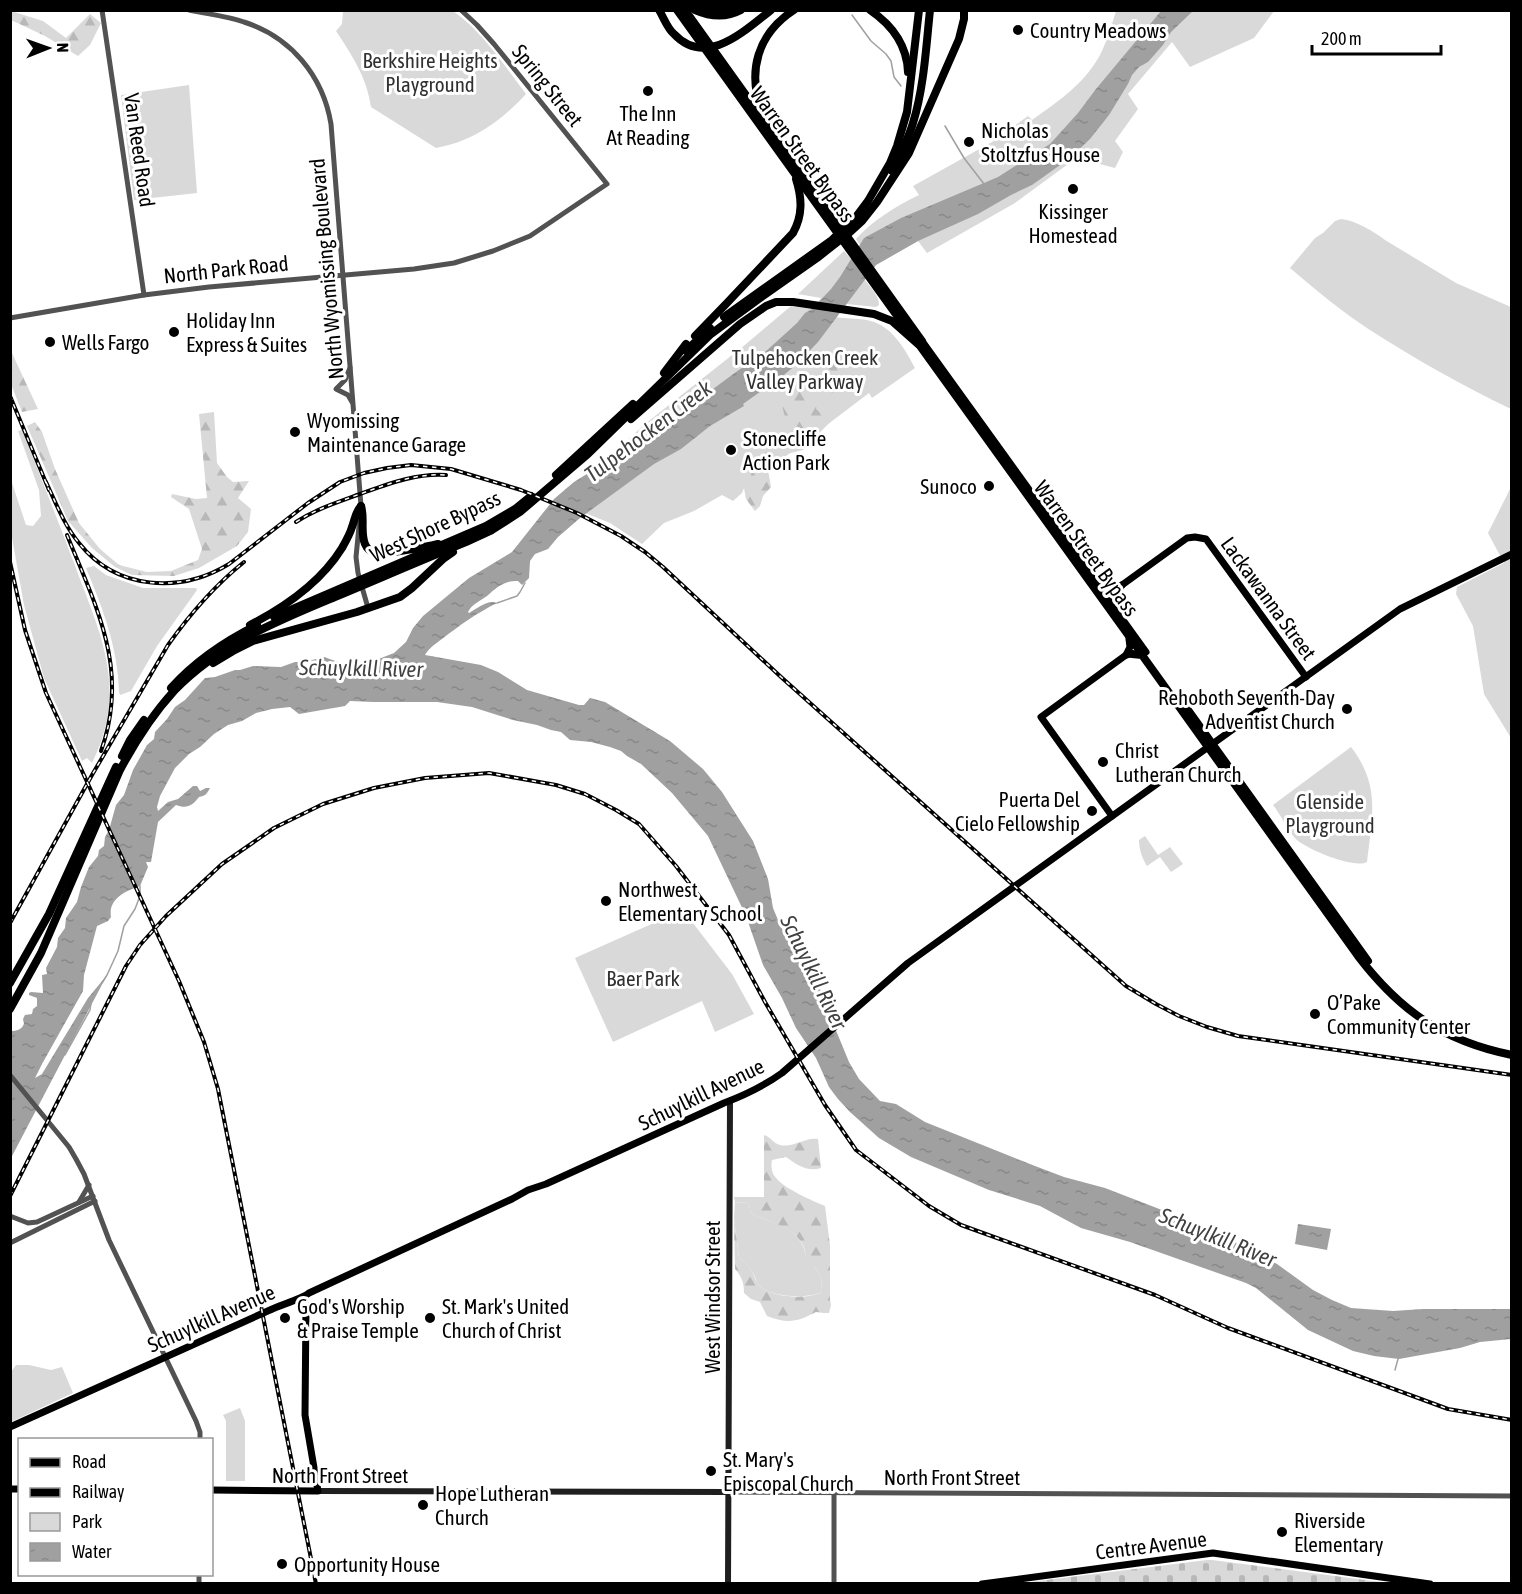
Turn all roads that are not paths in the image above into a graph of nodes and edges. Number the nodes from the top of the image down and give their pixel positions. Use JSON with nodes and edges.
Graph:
{"nodes":[{"id":1,"x":102,"y":10,"type":"edge"},
{"id":2,"x":189,"y":10,"type":"edge"},
{"id":3,"x":461,"y":10,"type":"edge"},
{"id":4,"x":659,"y":10,"type":"edge"},
{"id":5,"x":677,"y":10,"type":"edge"},
{"id":6,"x":685,"y":10,"type":"edge"},
{"id":7,"x":696,"y":10,"type":"edge"},
{"id":8,"x":741,"y":10,"type":"edge"},
{"id":9,"x":771,"y":10,"type":"edge"},
{"id":10,"x":794,"y":10,"type":"edge"},
{"id":11,"x":870,"y":10,"type":"edge"},
{"id":12,"x":919,"y":10,"type":"edge"},
{"id":13,"x":930,"y":10,"type":"edge"},
{"id":14,"x":964,"y":10,"type":"edge"},
{"id":15,"x":907,"y":112,"type":"junction"},
{"id":16,"x":769,"y":127,"type":"junction"},
{"id":17,"x":793,"y":172,"type":"junction"},
{"id":18,"x":607,"y":184,"type":"joint"},
{"id":19,"x":862,"y":220,"type":"junction"},
{"id":20,"x":837,"y":228,"type":"junction"},
{"id":21,"x":342,"y":274,"type":"junction"},
{"id":22,"x":144,"y":295,"type":"junction"},
{"id":23,"x":10,"y":318,"type":"edge"},
{"id":24,"x":920,"y":343,"type":"junction"},
{"id":25,"x":351,"y":366,"type":"junction"},
{"id":26,"x":664,"y":373,"type":"junction"},
{"id":27,"x":354,"y":407,"type":"junction"},
{"id":28,"x":554,"y":483,"type":"junction"},
{"id":29,"x":361,"y":506,"type":"junction"},
{"id":30,"x":517,"y":514,"type":"junction"},
{"id":31,"x":499,"y":518,"type":"junction"},
{"id":32,"x":1512,"y":554,"type":"edge"},
{"id":33,"x":1122,"y":585,"type":"junction"},
{"id":34,"x":1099,"y":587,"type":"junction"},
{"id":35,"x":368,"y":608,"type":"junction"},
{"id":36,"x":1120,"y":616,"type":"junction"},
{"id":37,"x":1128,"y":637,"type":"junction"},
{"id":38,"x":1144,"y":654,"type":"junction"},
{"id":39,"x":1129,"y":655,"type":"junction"},
{"id":40,"x":202,"y":658,"type":"junction"},
{"id":41,"x":1306,"y":677,"type":"junction"},
{"id":42,"x":157,"y":711,"type":"junction"},
{"id":43,"x":1112,"y":816,"type":"junction"},
{"id":44,"x":10,"y":983,"type":"edge"},
{"id":45,"x":10,"y":1009,"type":"edge"},
{"id":46,"x":1512,"y":1049,"type":"edge"},
{"id":47,"x":1512,"y":1055,"type":"edge"},
{"id":48,"x":10,"y":1075,"type":"edge"},
{"id":49,"x":730,"y":1101,"type":"junction"},
{"id":50,"x":89,"y":1185,"type":"junction"},
{"id":51,"x":94,"y":1198,"type":"junction"},
{"id":52,"x":81,"y":1204,"type":"junction"},
{"id":53,"x":98,"y":1208,"type":"junction"},
{"id":54,"x":10,"y":1216,"type":"edge"},
{"id":55,"x":10,"y":1243,"type":"edge"},
{"id":56,"x":304,"y":1297,"type":"junction"},
{"id":57,"x":164,"y":1357,"type":"junction"},
{"id":58,"x":10,"y":1427,"type":"edge"},
{"id":59,"x":200,"y":1438,"type":"edge"},
{"id":60,"x":213,"y":1490,"type":"edge"},
{"id":61,"x":318,"y":1491,"type":"junction"},
{"id":62,"x":728,"y":1492,"type":"junction"},
{"id":63,"x":834,"y":1493,"type":"junction"},
{"id":64,"x":1512,"y":1496,"type":"edge"},
{"id":65,"x":728,"y":1584,"type":"edge"},
{"id":66,"x":834,"y":1584,"type":"edge"},
{"id":67,"x":982,"y":1584,"type":"edge"},
{"id":68,"x":1430,"y":1584,"type":"edge"}],
"edges":[{"from":1,"to":22,"type":"street","name":"Van Reed Road"},
{"from":2,"to":21,"type":"street","name":"North Wyomissing Boulevard"},
{"from":3,"to":18,"type":"street","name":"Spring Street"},
{"from":4,"to":9,"type":"highway"},
{"from":5,"to":17,"type":"highway","name":"Warren Street Bypass"},
{"from":6,"to":16,"type":"highway","name":"Warren Street Bypass"},
{"from":7,"to":8,"type":"highway"},
{"from":10,"to":16,"type":"highway"},
{"from":11,"to":15,"type":"highway"},
{"from":12,"to":15,"type":"highway"},
{"from":13,"to":19,"type":"highway"},
{"from":14,"to":19,"type":"highway"},
{"from":15,"to":26,"type":"highway","name":"West Shore Bypass"},
{"from":16,"to":20,"type":"highway","name":"Warren Street Bypass"},
{"from":17,"to":20,"type":"highway","name":"Warren Street Bypass"},
{"from":17,"to":26,"type":"highway"},
{"from":18,"to":21,"type":"street","name":"North Park Road"},
{"from":19,"to":28,"type":"highway","name":"West Shore Bypass"},
{"from":20,"to":24,"type":"highway","name":"Warren Street Bypass"},
{"from":21,"to":22,"type":"street","name":"North Park Road"},
{"from":21,"to":25,"type":"street","name":"North Wyomissing Boulevard"},
{"from":22,"to":23,"type":"street","name":"North Park Road"},
{"from":24,"to":28,"type":"highway"},
{"from":24,"to":34,"type":"main road","name":"Warren Street Bypass"},
{"from":24,"to":37,"type":"main road","name":"Warren Street Bypass"},
{"from":25,"to":27,"type":"street","name":"North Wyomissing Boulevard"},
{"from":25,"to":27,"type":"street"},
{"from":26,"to":31,"type":"highway","name":"West Shore Bypass"},
{"from":27,"to":29,"type":"street","name":"North Wyomissing Boulevard"},
{"from":28,"to":30,"type":"highway","name":"West Shore Bypass"},
{"from":29,"to":31,"type":"highway"},
{"from":29,"to":35,"type":"street","name":"North Wyomissing Boulevard"},
{"from":29,"to":40,"type":"highway"},
{"from":30,"to":35,"type":"highway"},
{"from":30,"to":42,"type":"highway","name":"West Shore Bypass"},
{"from":31,"to":40,"type":"highway","name":"West Shore Bypass"},
{"from":32,"to":41,"type":"main road","name":"Schuylkill Avenue"},
{"from":33,"to":34,"type":"main road"},
{"from":33,"to":36,"type":"main road"},
{"from":33,"to":41,"type":"main road","name":"Lackawanna Street"},
{"from":34,"to":36,"type":"main road","name":"Warren Street Bypass"},
{"from":35,"to":42,"type":"highway"},
{"from":36,"to":38,"type":"main road","name":"Warren Street Bypass"},
{"from":37,"to":38,"type":"main road","name":"Warren Street Bypass"},
{"from":37,"to":39,"type":"main road"},
{"from":38,"to":39,"type":"highway"},
{"from":38,"to":46,"type":"highway","name":"Warren Street Bypass"},
{"from":38,"to":47,"type":"highway","name":"Warren Street Bypass"},
{"from":39,"to":43,"type":"main road"},
{"from":40,"to":44,"type":"highway","name":"West Shore Bypass"},
{"from":41,"to":43,"type":"main road","name":"Schuylkill Avenue"},
{"from":42,"to":45,"type":"highway","name":"West Shore Bypass"},
{"from":43,"to":49,"type":"main road","name":"Schuylkill Avenue"},
{"from":48,"to":50,"type":"street"},
{"from":49,"to":56,"type":"main road","name":"Schuylkill Avenue"},
{"from":49,"to":62,"type":"main road","name":"West Windsor Street"},
{"from":50,"to":51,"type":"street"},
{"from":50,"to":52,"type":"street"},
{"from":51,"to":52,"type":"street"},
{"from":51,"to":53,"type":"street"},
{"from":52,"to":53,"type":"street"},
{"from":52,"to":54,"type":"street"},
{"from":52,"to":55,"type":"street"},
{"from":53,"to":57,"type":"street"},
{"from":56,"to":57,"type":"main road","name":"Schuylkill Avenue"},
{"from":56,"to":61,"type":"main road"},
{"from":57,"to":58,"type":"main road","name":"Schuylkill Avenue"},
{"from":57,"to":59,"type":"street"},
{"from":60,"to":61,"type":"main road","name":"North Front Street"},
{"from":61,"to":62,"type":"main road","name":"North Front Street"},
{"from":62,"to":63,"type":"street","name":"North Front Street"},
{"from":62,"to":65,"type":"main road","name":"West Windsor Street"},
{"from":63,"to":64,"type":"street","name":"North Front Street"},
{"from":63,"to":66,"type":"street"},
{"from":67,"to":68,"type":"main road","name":"Centre Avenue"}]}
